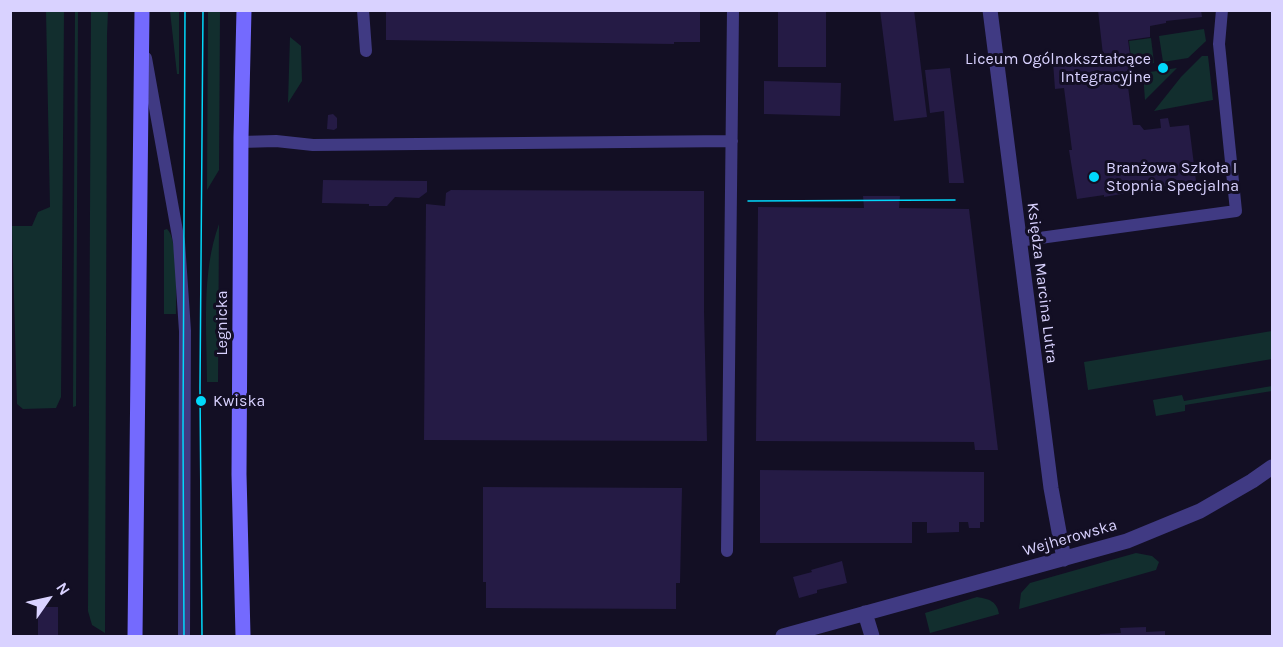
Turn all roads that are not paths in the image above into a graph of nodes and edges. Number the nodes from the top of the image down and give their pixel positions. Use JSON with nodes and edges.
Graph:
{"nodes":[{"id":1,"x":142,"y":10,"type":"edge"},
{"id":2,"x":244,"y":10,"type":"edge"},
{"id":3,"x":363,"y":10,"type":"edge"},
{"id":4,"x":733,"y":10,"type":"edge"},
{"id":5,"x":990,"y":10,"type":"edge"},
{"id":6,"x":1222,"y":10,"type":"edge"},
{"id":7,"x":142,"y":39,"type":"junction"},
{"id":8,"x":366,"y":51,"type":"dead end"},
{"id":9,"x":732,"y":141,"type":"junction"},
{"id":10,"x":241,"y":142,"type":"junction"},
{"id":11,"x":1018,"y":241,"type":"junction"},
{"id":12,"x":1272,"y":467,"type":"edge"},
{"id":13,"x":727,"y":550,"type":"dead end"},
{"id":14,"x":1064,"y":559,"type":"junction"},
{"id":15,"x":865,"y":614,"type":"junction"},
{"id":16,"x":135,"y":636,"type":"edge"},
{"id":17,"x":184,"y":636,"type":"edge"},
{"id":18,"x":243,"y":636,"type":"edge"},
{"id":19,"x":783,"y":636,"type":"edge"},
{"id":20,"x":872,"y":636,"type":"edge"}],
"edges":[{"from":1,"to":7,"type":"main road"},
{"from":2,"to":10,"type":"main road","name":"Legnicka"},
{"from":3,"to":8,"type":"lane"},
{"from":4,"to":9,"type":"lane"},
{"from":5,"to":11,"type":"street","name":"Księdza Marcina Lutra"},
{"from":6,"to":11,"type":"lane"},
{"from":7,"to":16,"type":"main road"},
{"from":7,"to":17,"type":"lane"},
{"from":9,"to":10,"type":"lane"},
{"from":9,"to":13,"type":"lane"},
{"from":10,"to":18,"type":"main road","name":"Legnicka"},
{"from":11,"to":14,"type":"street","name":"Księdza Marcina Lutra"},
{"from":12,"to":14,"type":"street","name":"Wejherowska"},
{"from":14,"to":15,"type":"street","name":"Wejherowska"},
{"from":15,"to":19,"type":"street","name":"Wejherowska"},
{"from":15,"to":20,"type":"street"}]}
